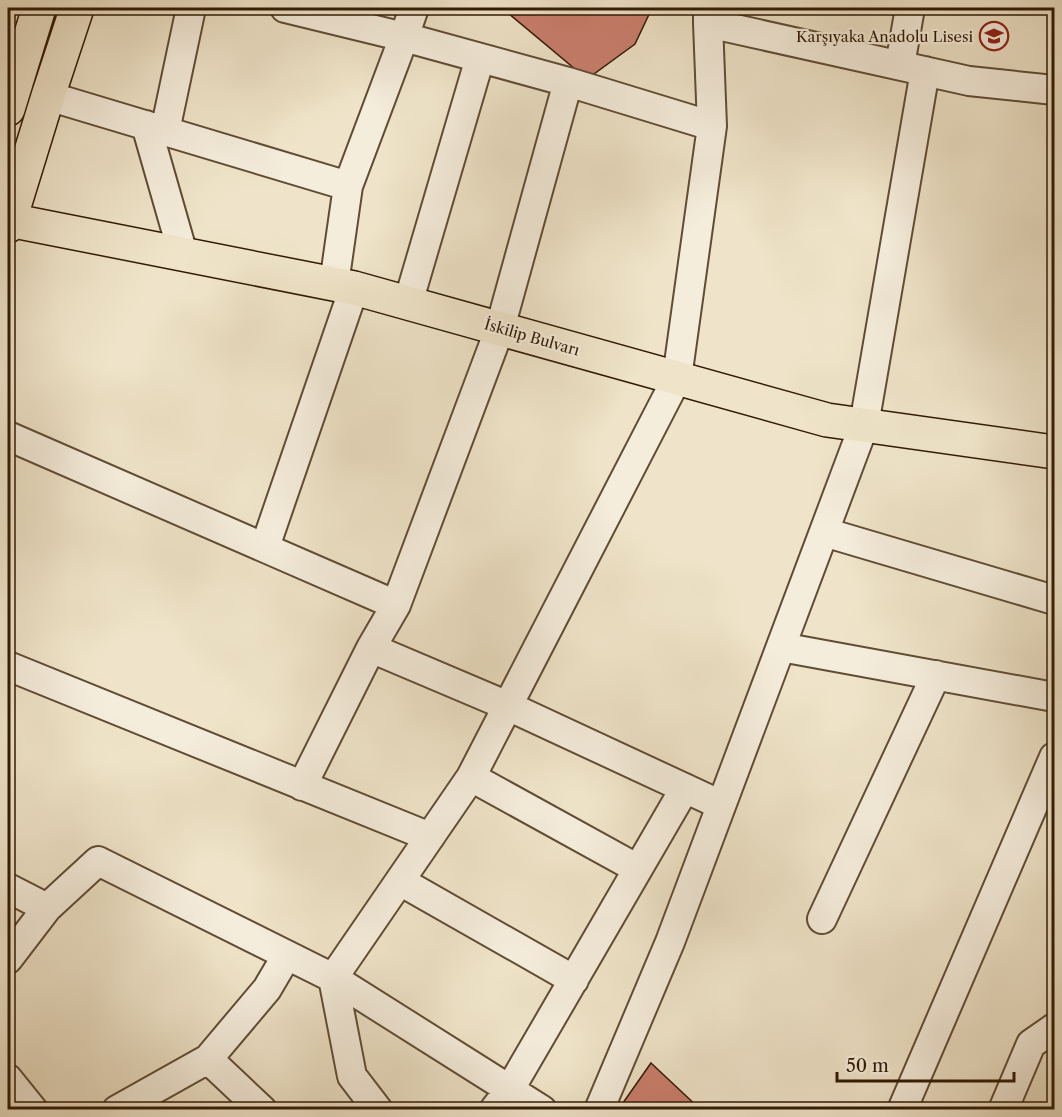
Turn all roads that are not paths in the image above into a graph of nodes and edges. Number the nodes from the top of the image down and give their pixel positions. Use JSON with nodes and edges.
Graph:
{"nodes":[{"id":1,"x":39,"y":8,"type":"edge"},
{"id":2,"x":77,"y":8,"type":"edge"},
{"id":3,"x":191,"y":8,"type":"edge"},
{"id":4,"x":285,"y":8,"type":"edge"},
{"id":5,"x":414,"y":8,"type":"edge"},
{"id":6,"x":910,"y":8,"type":"edge"},
{"id":7,"x":708,"y":15,"type":"edge"},
{"id":8,"x":404,"y":38,"type":"junction"},
{"id":9,"x":480,"y":58,"type":"junction"},
{"id":10,"x":912,"y":68,"type":"junction"},
{"id":11,"x":568,"y":82,"type":"junction"},
{"id":12,"x":1054,"y":90,"type":"edge"},
{"id":13,"x":48,"y":96,"type":"junction"},
{"id":14,"x":8,"y":110,"type":"edge"},
{"id":15,"x":712,"y":126,"type":"junction"},
{"id":16,"x":156,"y":128,"type":"junction"},
{"id":17,"x":348,"y":186,"type":"junction"},
{"id":18,"x":8,"y":223,"type":"edge"},
{"id":19,"x":183,"y":254,"type":"junction"},
{"id":20,"x":344,"y":286,"type":"junction"},
{"id":21,"x":408,"y":303,"type":"junction"},
{"id":22,"x":500,"y":328,"type":"junction"},
{"id":23,"x":677,"y":378,"type":"junction"},
{"id":24,"x":864,"y":425,"type":"junction"},
{"id":25,"x":8,"y":436,"type":"edge"},
{"id":26,"x":1054,"y":452,"type":"edge"},
{"id":27,"x":824,"y":532,"type":"junction"},
{"id":28,"x":265,"y":547,"type":"junction"},
{"id":29,"x":1054,"y":600,"type":"edge"},
{"id":30,"x":396,"y":604,"type":"junction"},
{"id":31,"x":780,"y":647,"type":"junction"},
{"id":32,"x":371,"y":648,"type":"junction"},
{"id":33,"x":8,"y":666,"type":"edge"},
{"id":34,"x":936,"y":675,"type":"junction"},
{"id":35,"x":1054,"y":697,"type":"edge"},
{"id":36,"x":508,"y":705,"type":"junction"},
{"id":37,"x":1054,"y":758,"type":"edge"},
{"id":38,"x":471,"y":777,"type":"junction"},
{"id":39,"x":302,"y":786,"type":"junction"},
{"id":40,"x":685,"y":788,"type":"junction"},
{"id":41,"x":722,"y":805,"type":"junction"},
{"id":42,"x":430,"y":837,"type":"junction"},
{"id":43,"x":638,"y":869,"type":"junction"},
{"id":44,"x":400,"y":881,"type":"junction"},
{"id":45,"x":8,"y":888,"type":"edge"},
{"id":46,"x":47,"y":908,"type":"junction"},
{"id":47,"x":822,"y":919,"type":"dead end"},
{"id":48,"x":288,"y":955,"type":"junction"},
{"id":49,"x":8,"y":958,"type":"edge"},
{"id":50,"x":333,"y":978,"type":"junction"},
{"id":51,"x":574,"y":980,"type":"junction"},
{"id":52,"x":1054,"y":1028,"type":"edge"},
{"id":53,"x":208,"y":1059,"type":"junction"},
{"id":54,"x":8,"y":1079,"type":"edge"},
{"id":55,"x":502,"y":1099,"type":"edge"},
{"id":56,"x":157,"y":1101,"type":"edge"},
{"id":57,"x":33,"y":1110,"type":"edge"},
{"id":58,"x":117,"y":1110,"type":"edge"},
{"id":59,"x":262,"y":1110,"type":"edge"},
{"id":60,"x":378,"y":1110,"type":"edge"},
{"id":61,"x":542,"y":1110,"type":"edge"},
{"id":62,"x":599,"y":1110,"type":"edge"},
{"id":63,"x":902,"y":1110,"type":"edge"},
{"id":64,"x":1003,"y":1110,"type":"edge"}],
"edges":[{"from":1,"to":14,"type":"main road"},
{"from":2,"to":13,"type":"main road"},
{"from":3,"to":16,"type":"street"},
{"from":4,"to":8,"type":"street"},
{"from":5,"to":8,"type":"street"},
{"from":6,"to":10,"type":"street"},
{"from":7,"to":10,"type":"street"},
{"from":7,"to":15,"type":"street"},
{"from":8,"to":9,"type":"street"},
{"from":8,"to":17,"type":"street"},
{"from":9,"to":11,"type":"street"},
{"from":9,"to":21,"type":"street"},
{"from":10,"to":12,"type":"street"},
{"from":10,"to":24,"type":"street"},
{"from":11,"to":15,"type":"street"},
{"from":11,"to":22,"type":"street"},
{"from":13,"to":16,"type":"street"},
{"from":13,"to":18,"type":"main road"},
{"from":15,"to":23,"type":"street"},
{"from":16,"to":17,"type":"street"},
{"from":16,"to":19,"type":"street"},
{"from":17,"to":20,"type":"street"},
{"from":18,"to":19,"type":"main road","name":"İskilip Bulvarı"},
{"from":19,"to":20,"type":"main road","name":"İskilip Bulvarı"},
{"from":20,"to":21,"type":"main road","name":"İskilip Bulvarı"},
{"from":20,"to":28,"type":"street"},
{"from":21,"to":22,"type":"main road","name":"İskilip Bulvarı"},
{"from":22,"to":23,"type":"main road","name":"İskilip Bulvarı"},
{"from":22,"to":30,"type":"street"},
{"from":23,"to":24,"type":"main road","name":"İskilip Bulvarı"},
{"from":23,"to":36,"type":"street"},
{"from":24,"to":26,"type":"main road","name":"İskilip Bulvarı"},
{"from":24,"to":27,"type":"street"},
{"from":25,"to":28,"type":"street"},
{"from":27,"to":29,"type":"street"},
{"from":27,"to":31,"type":"street"},
{"from":28,"to":30,"type":"street"},
{"from":30,"to":32,"type":"street"},
{"from":31,"to":34,"type":"street"},
{"from":31,"to":41,"type":"street"},
{"from":32,"to":36,"type":"street"},
{"from":32,"to":39,"type":"street"},
{"from":33,"to":39,"type":"street"},
{"from":34,"to":35,"type":"street"},
{"from":34,"to":47,"type":"street"},
{"from":36,"to":38,"type":"street"},
{"from":36,"to":40,"type":"street"},
{"from":37,"to":63,"type":"street"},
{"from":38,"to":42,"type":"street"},
{"from":38,"to":43,"type":"street"},
{"from":39,"to":42,"type":"street"},
{"from":40,"to":41,"type":"street"},
{"from":40,"to":43,"type":"street"},
{"from":41,"to":62,"type":"street"},
{"from":42,"to":44,"type":"street"},
{"from":43,"to":51,"type":"street"},
{"from":44,"to":50,"type":"street"},
{"from":44,"to":51,"type":"street"},
{"from":45,"to":46,"type":"street"},
{"from":46,"to":48,"type":"street"},
{"from":46,"to":49,"type":"street"},
{"from":48,"to":50,"type":"street"},
{"from":48,"to":53,"type":"street"},
{"from":50,"to":55,"type":"street"},
{"from":50,"to":60,"type":"street"},
{"from":51,"to":55,"type":"street"},
{"from":52,"to":64,"type":"street"},
{"from":53,"to":56,"type":"street"},
{"from":53,"to":59,"type":"street"},
{"from":54,"to":57,"type":"street"},
{"from":55,"to":61,"type":"street"},
{"from":56,"to":58,"type":"street"}]}
